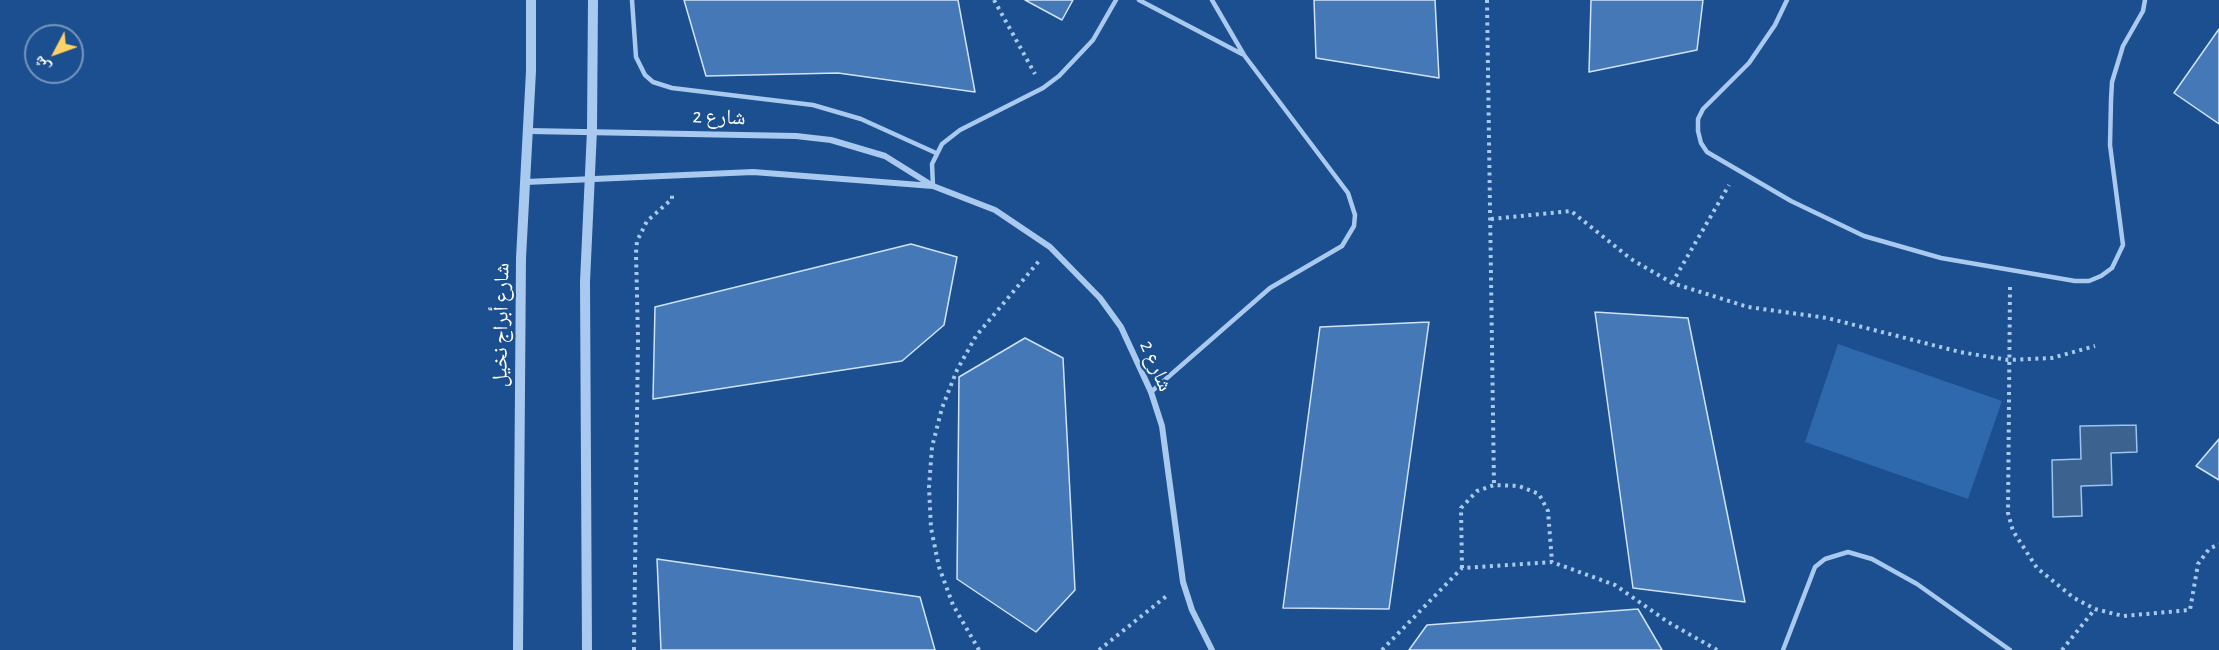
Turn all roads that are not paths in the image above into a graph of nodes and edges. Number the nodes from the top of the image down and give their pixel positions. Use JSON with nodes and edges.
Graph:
{"nodes":[{"id":1,"x":531,"y":0,"type":"edge"},
{"id":2,"x":593,"y":0,"type":"edge"},
{"id":3,"x":632,"y":0,"type":"edge"},
{"id":4,"x":1116,"y":0,"type":"edge"},
{"id":5,"x":1139,"y":0,"type":"edge"},
{"id":6,"x":1212,"y":0,"type":"edge"},
{"id":7,"x":1787,"y":0,"type":"edge"},
{"id":8,"x":2145,"y":0,"type":"edge"},
{"id":9,"x":1244,"y":55,"type":"junction"},
{"id":10,"x":529,"y":130,"type":"junction"},
{"id":11,"x":592,"y":130,"type":"junction"},
{"id":12,"x":936,"y":153,"type":"junction"},
{"id":13,"x":590,"y":178,"type":"junction"},
{"id":14,"x":526,"y":182,"type":"junction"},
{"id":15,"x":933,"y":186,"type":"junction"},
{"id":16,"x":1151,"y":392,"type":"junction"},
{"id":17,"x":518,"y":650,"type":"edge"},
{"id":18,"x":587,"y":650,"type":"edge"},
{"id":19,"x":1212,"y":650,"type":"edge"},
{"id":20,"x":1783,"y":650,"type":"edge"},
{"id":21,"x":2010,"y":650,"type":"edge"}],
"edges":[{"from":1,"to":10,"type":"street","name":"شارع أبراج نخيل"},
{"from":2,"to":11,"type":"street"},
{"from":3,"to":12,"type":"lane"},
{"from":4,"to":12,"type":"lane"},
{"from":5,"to":9,"type":"lane"},
{"from":6,"to":9,"type":"lane"},
{"from":7,"to":8,"type":"lane"},
{"from":9,"to":16,"type":"lane"},
{"from":10,"to":11,"type":"street","name":"شارع 2"},
{"from":10,"to":14,"type":"street","name":"شارع أبراج نخيل"},
{"from":11,"to":13,"type":"street"},
{"from":11,"to":15,"type":"street","name":"شارع 2"},
{"from":12,"to":15,"type":"lane"},
{"from":13,"to":14,"type":"street","name":"شارع 2"},
{"from":13,"to":15,"type":"street","name":"شارع 2"},
{"from":13,"to":18,"type":"street"},
{"from":14,"to":17,"type":"street","name":"شارع أبراج نخيل"},
{"from":15,"to":16,"type":"street","name":"شارع 2"},
{"from":16,"to":19,"type":"street","name":"شارع 2"},
{"from":20,"to":21,"type":"lane"}]}
